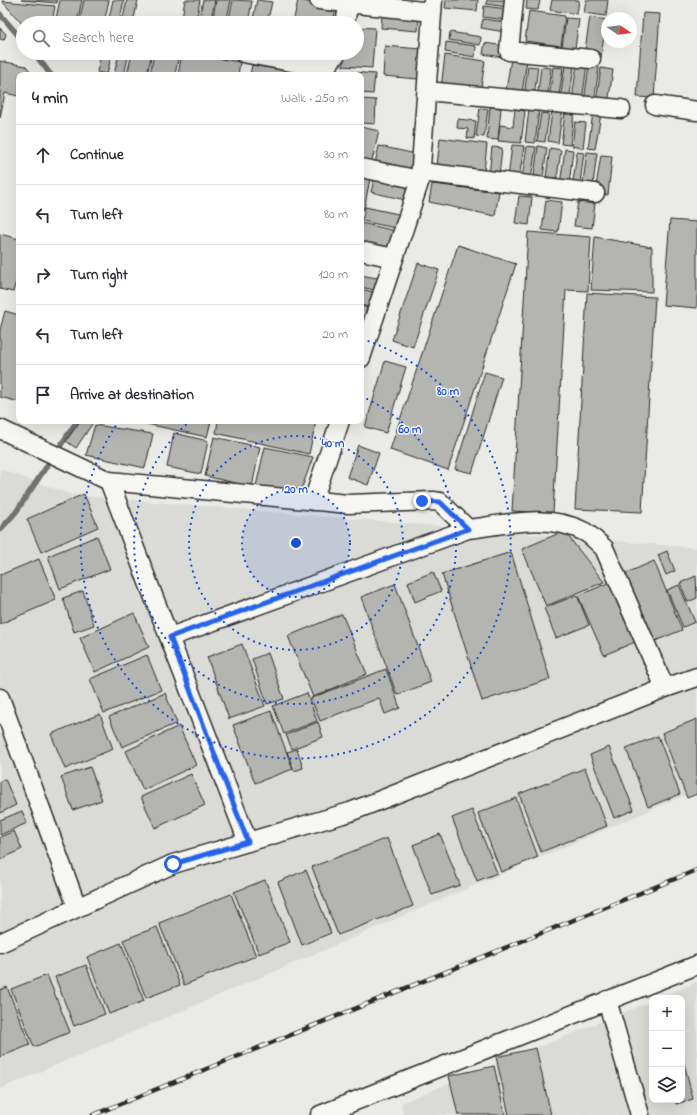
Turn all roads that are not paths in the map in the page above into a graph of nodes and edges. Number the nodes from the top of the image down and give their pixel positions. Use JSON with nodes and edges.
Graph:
{"nodes":[{"id":1,"x":319,"y":0,"type":"edge"},
{"id":2,"x":514,"y":0,"type":"edge"},
{"id":3,"x":349,"y":3,"type":"junction"},
{"id":4,"x":433,"y":6,"type":"edge"},
{"id":5,"x":346,"y":16,"type":"edge"},
{"id":6,"x":281,"y":60,"type":"edge"},
{"id":7,"x":331,"y":60,"type":"edge"},
{"id":8,"x":590,"y":60,"type":"dead end"},
{"id":9,"x":427,"y":94,"type":"junction"},
{"id":10,"x":655,"y":105,"type":"dead end"},
{"id":11,"x":621,"y":110,"type":"dead end"},
{"id":12,"x":697,"y":111,"type":"edge"},
{"id":13,"x":364,"y":168,"type":"edge"},
{"id":14,"x":421,"y":176,"type":"junction"},
{"id":15,"x":595,"y":193,"type":"dead end"},
{"id":16,"x":364,"y":252,"type":"edge"},
{"id":17,"x":394,"y":258,"type":"junction"},
{"id":18,"x":365,"y":333,"type":"edge"},
{"id":19,"x":339,"y":424,"type":"edge"},
{"id":20,"x":0,"y":429,"type":"edge"},
{"id":21,"x":109,"y":481,"type":"junction"},
{"id":22,"x":313,"y":501,"type":"junction"},
{"id":23,"x":468,"y":529,"type":"junction"},
{"id":24,"x":170,"y":637,"type":"junction"},
{"id":25,"x":697,"y":677,"type":"edge"},
{"id":26,"x":665,"y":688,"type":"junction"},
{"id":27,"x":0,"y":698,"type":"edge"},
{"id":28,"x":248,"y":842,"type":"junction"},
{"id":29,"x":77,"y":907,"type":"junction"},
{"id":30,"x":0,"y":942,"type":"edge"},
{"id":31,"x":697,"y":965,"type":"edge"},
{"id":32,"x":607,"y":1000,"type":"junction"},
{"id":33,"x":320,"y":1115,"type":"edge"},
{"id":34,"x":640,"y":1115,"type":"edge"}],
"edges":[{"from":1,"to":3,"type":"street"},
{"from":2,"to":8,"type":"street"},
{"from":3,"to":4,"type":"street"},
{"from":3,"to":5,"type":"street"},
{"from":4,"to":9,"type":"street"},
{"from":6,"to":7,"type":"street"},
{"from":9,"to":11,"type":"street"},
{"from":9,"to":14,"type":"street"},
{"from":10,"to":12,"type":"street"},
{"from":13,"to":14,"type":"street"},
{"from":14,"to":15,"type":"street"},
{"from":14,"to":17,"type":"street"},
{"from":16,"to":17,"type":"street"},
{"from":17,"to":18,"type":"street"},
{"from":19,"to":22,"type":"street"},
{"from":20,"to":21,"type":"street"},
{"from":21,"to":22,"type":"street"},
{"from":21,"to":24,"type":"street"},
{"from":22,"to":23,"type":"street"},
{"from":23,"to":24,"type":"street"},
{"from":23,"to":26,"type":"street"},
{"from":24,"to":28,"type":"street"},
{"from":25,"to":26,"type":"street"},
{"from":26,"to":28,"type":"street"},
{"from":27,"to":29,"type":"street"},
{"from":28,"to":29,"type":"street"},
{"from":29,"to":30,"type":"street"},
{"from":31,"to":32,"type":"street"},
{"from":32,"to":33,"type":"street"},
{"from":32,"to":34,"type":"street"}]}
